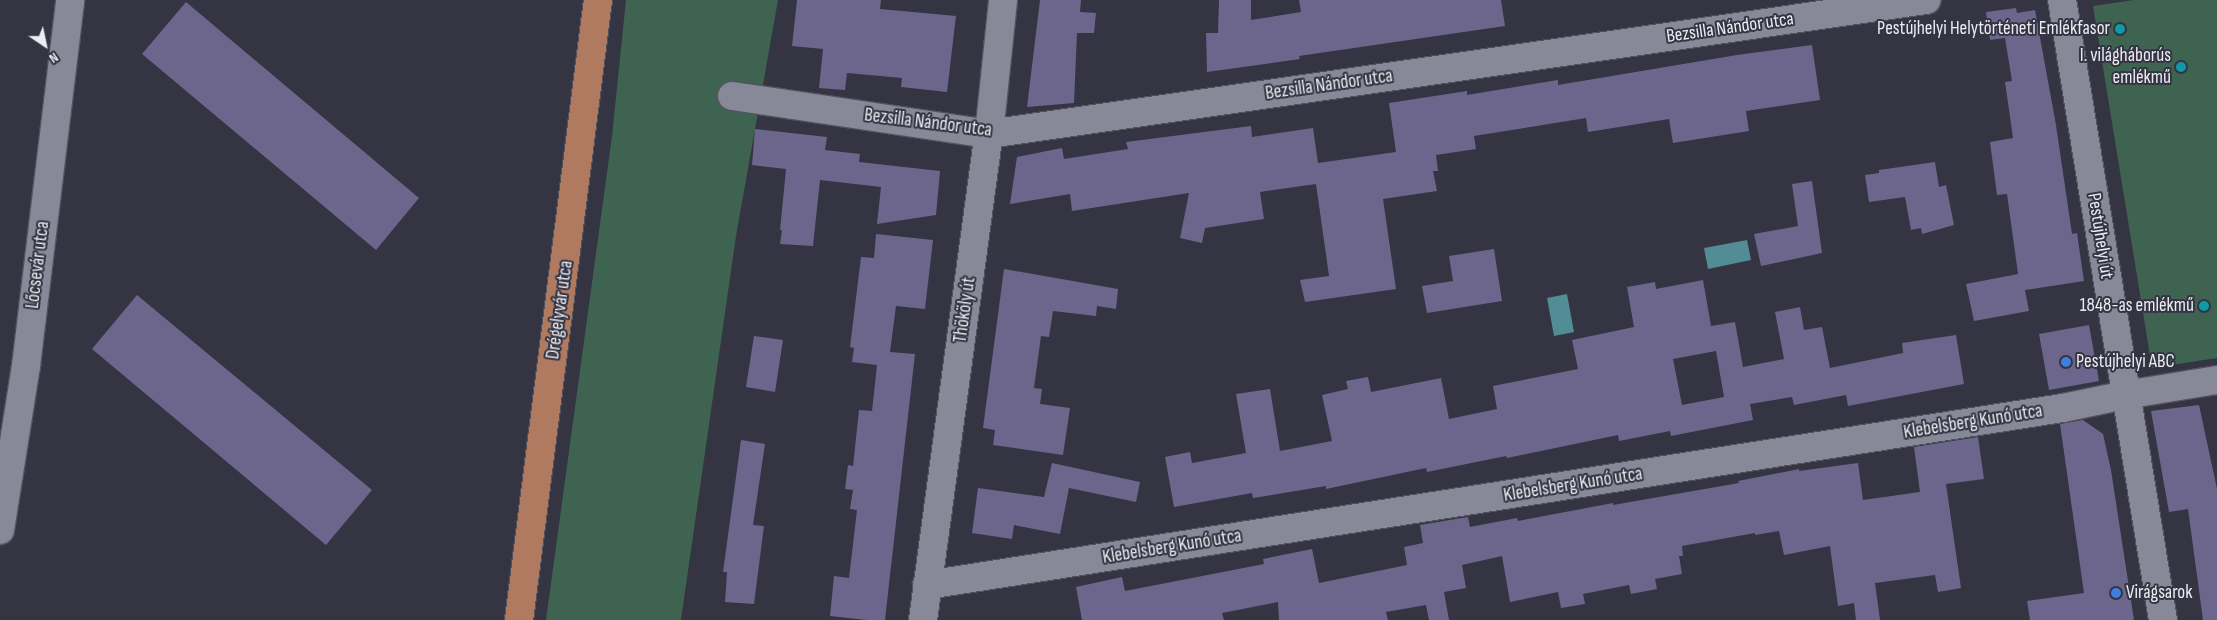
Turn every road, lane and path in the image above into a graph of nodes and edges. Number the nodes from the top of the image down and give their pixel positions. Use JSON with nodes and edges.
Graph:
{"nodes":[{"id":1,"x":70,"y":0,"type":"edge"},
{"id":2,"x":598,"y":0,"type":"edge"},
{"id":3,"x":1003,"y":0,"type":"edge"},
{"id":4,"x":1926,"y":0,"type":"edge"},
{"id":5,"x":2062,"y":0,"type":"edge"},
{"id":6,"x":732,"y":96,"type":"dead end"},
{"id":7,"x":989,"y":134,"type":"junction"},
{"id":8,"x":2217,"y":380,"type":"edge"},
{"id":9,"x":2125,"y":395,"type":"junction"},
{"id":10,"x":0,"y":530,"type":"edge"},
{"id":11,"x":927,"y":585,"type":"junction"},
{"id":12,"x":519,"y":620,"type":"edge"},
{"id":13,"x":923,"y":620,"type":"edge"},
{"id":14,"x":2163,"y":620,"type":"edge"}],
"edges":[{"from":1,"to":10,"type":"street","name":"Lőcsevár utca"},
{"from":2,"to":12,"type":"main road","name":"Drégelyvár utca"},
{"from":3,"to":7,"type":"street","name":"Thököly út"},
{"from":4,"to":7,"type":"street","name":"Bezsilla Nándor utca"},
{"from":5,"to":9,"type":"street","name":"Pestújhelyi út"},
{"from":6,"to":7,"type":"street","name":"Bezsilla Nándor utca"},
{"from":7,"to":11,"type":"street","name":"Thököly út"},
{"from":8,"to":9,"type":"street","name":"Klebelsberg Kunó utca"},
{"from":9,"to":11,"type":"street","name":"Klebelsberg Kunó utca"},
{"from":9,"to":14,"type":"street","name":"Pestújhelyi út"},
{"from":11,"to":13,"type":"street","name":"Thököly út"}]}
